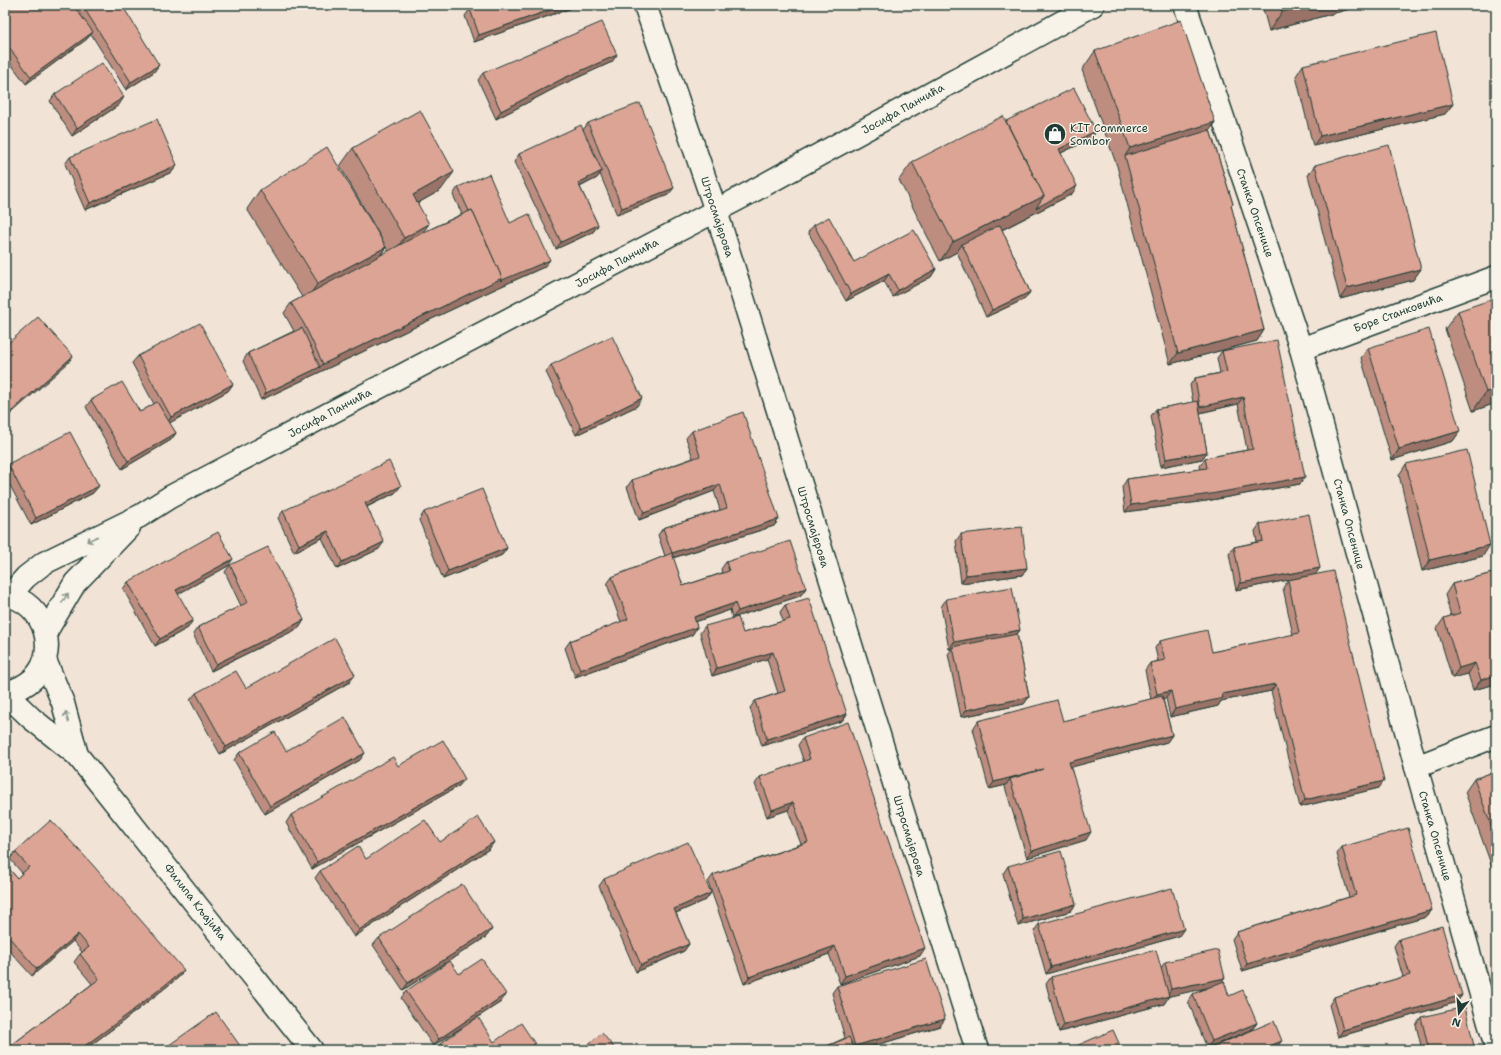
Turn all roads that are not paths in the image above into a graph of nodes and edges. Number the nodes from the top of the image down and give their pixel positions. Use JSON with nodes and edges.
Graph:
{"nodes":[{"id":1,"x":645,"y":5,"type":"edge"},
{"id":2,"x":1093,"y":5,"type":"edge"},
{"id":3,"x":1185,"y":5,"type":"edge"},
{"id":4,"x":716,"y":211,"type":"junction"},
{"id":5,"x":1496,"y":277,"type":"edge"},
{"id":6,"x":1301,"y":349,"type":"junction"},
{"id":7,"x":140,"y":516,"type":"junction"},
{"id":8,"x":7,"y":596,"type":"edge"},
{"id":9,"x":46,"y":632,"type":"junction"},
{"id":10,"x":45,"y":660,"type":"junction"},
{"id":11,"x":5,"y":693,"type":"edge"},
{"id":12,"x":1496,"y":736,"type":"edge"},
{"id":13,"x":77,"y":754,"type":"junction"},
{"id":14,"x":1416,"y":767,"type":"junction"},
{"id":15,"x":1496,"y":1047,"type":"edge"},
{"id":16,"x":312,"y":1050,"type":"edge"},
{"id":17,"x":977,"y":1050,"type":"edge"}],
"edges":[{"from":1,"to":4,"type":"street","name":"Штросмајерова"},
{"from":2,"to":4,"type":"street","name":"Јосифа Панчића"},
{"from":3,"to":6,"type":"street","name":"Станка Опсенице"},
{"from":4,"to":7,"type":"street","name":"Јосифа Панчића"},
{"from":4,"to":17,"type":"street","name":"Штросмајерова"},
{"from":5,"to":6,"type":"street","name":"Боре Станковића"},
{"from":6,"to":14,"type":"street","name":"Станка Опсенице"},
{"from":7,"to":8,"type":"street","name":"Јосифа Панчића","one_way":true},
{"from":9,"to":7,"type":"street","name":"Јосифа Панчића","one_way":true},
{"from":8,"to":9,"type":"street"},
{"from":9,"to":10,"type":"street"},
{"from":10,"to":11,"type":"street"},
{"from":13,"to":10,"type":"street","name":"Филипа Кљајића","one_way":true},
{"from":11,"to":13,"type":"street","name":"Филипа Кљајића"},
{"from":12,"to":14,"type":"street"},
{"from":13,"to":16,"type":"street","name":"Филипа Кљајића"},
{"from":14,"to":15,"type":"street","name":"Станка Опсенице"}]}
